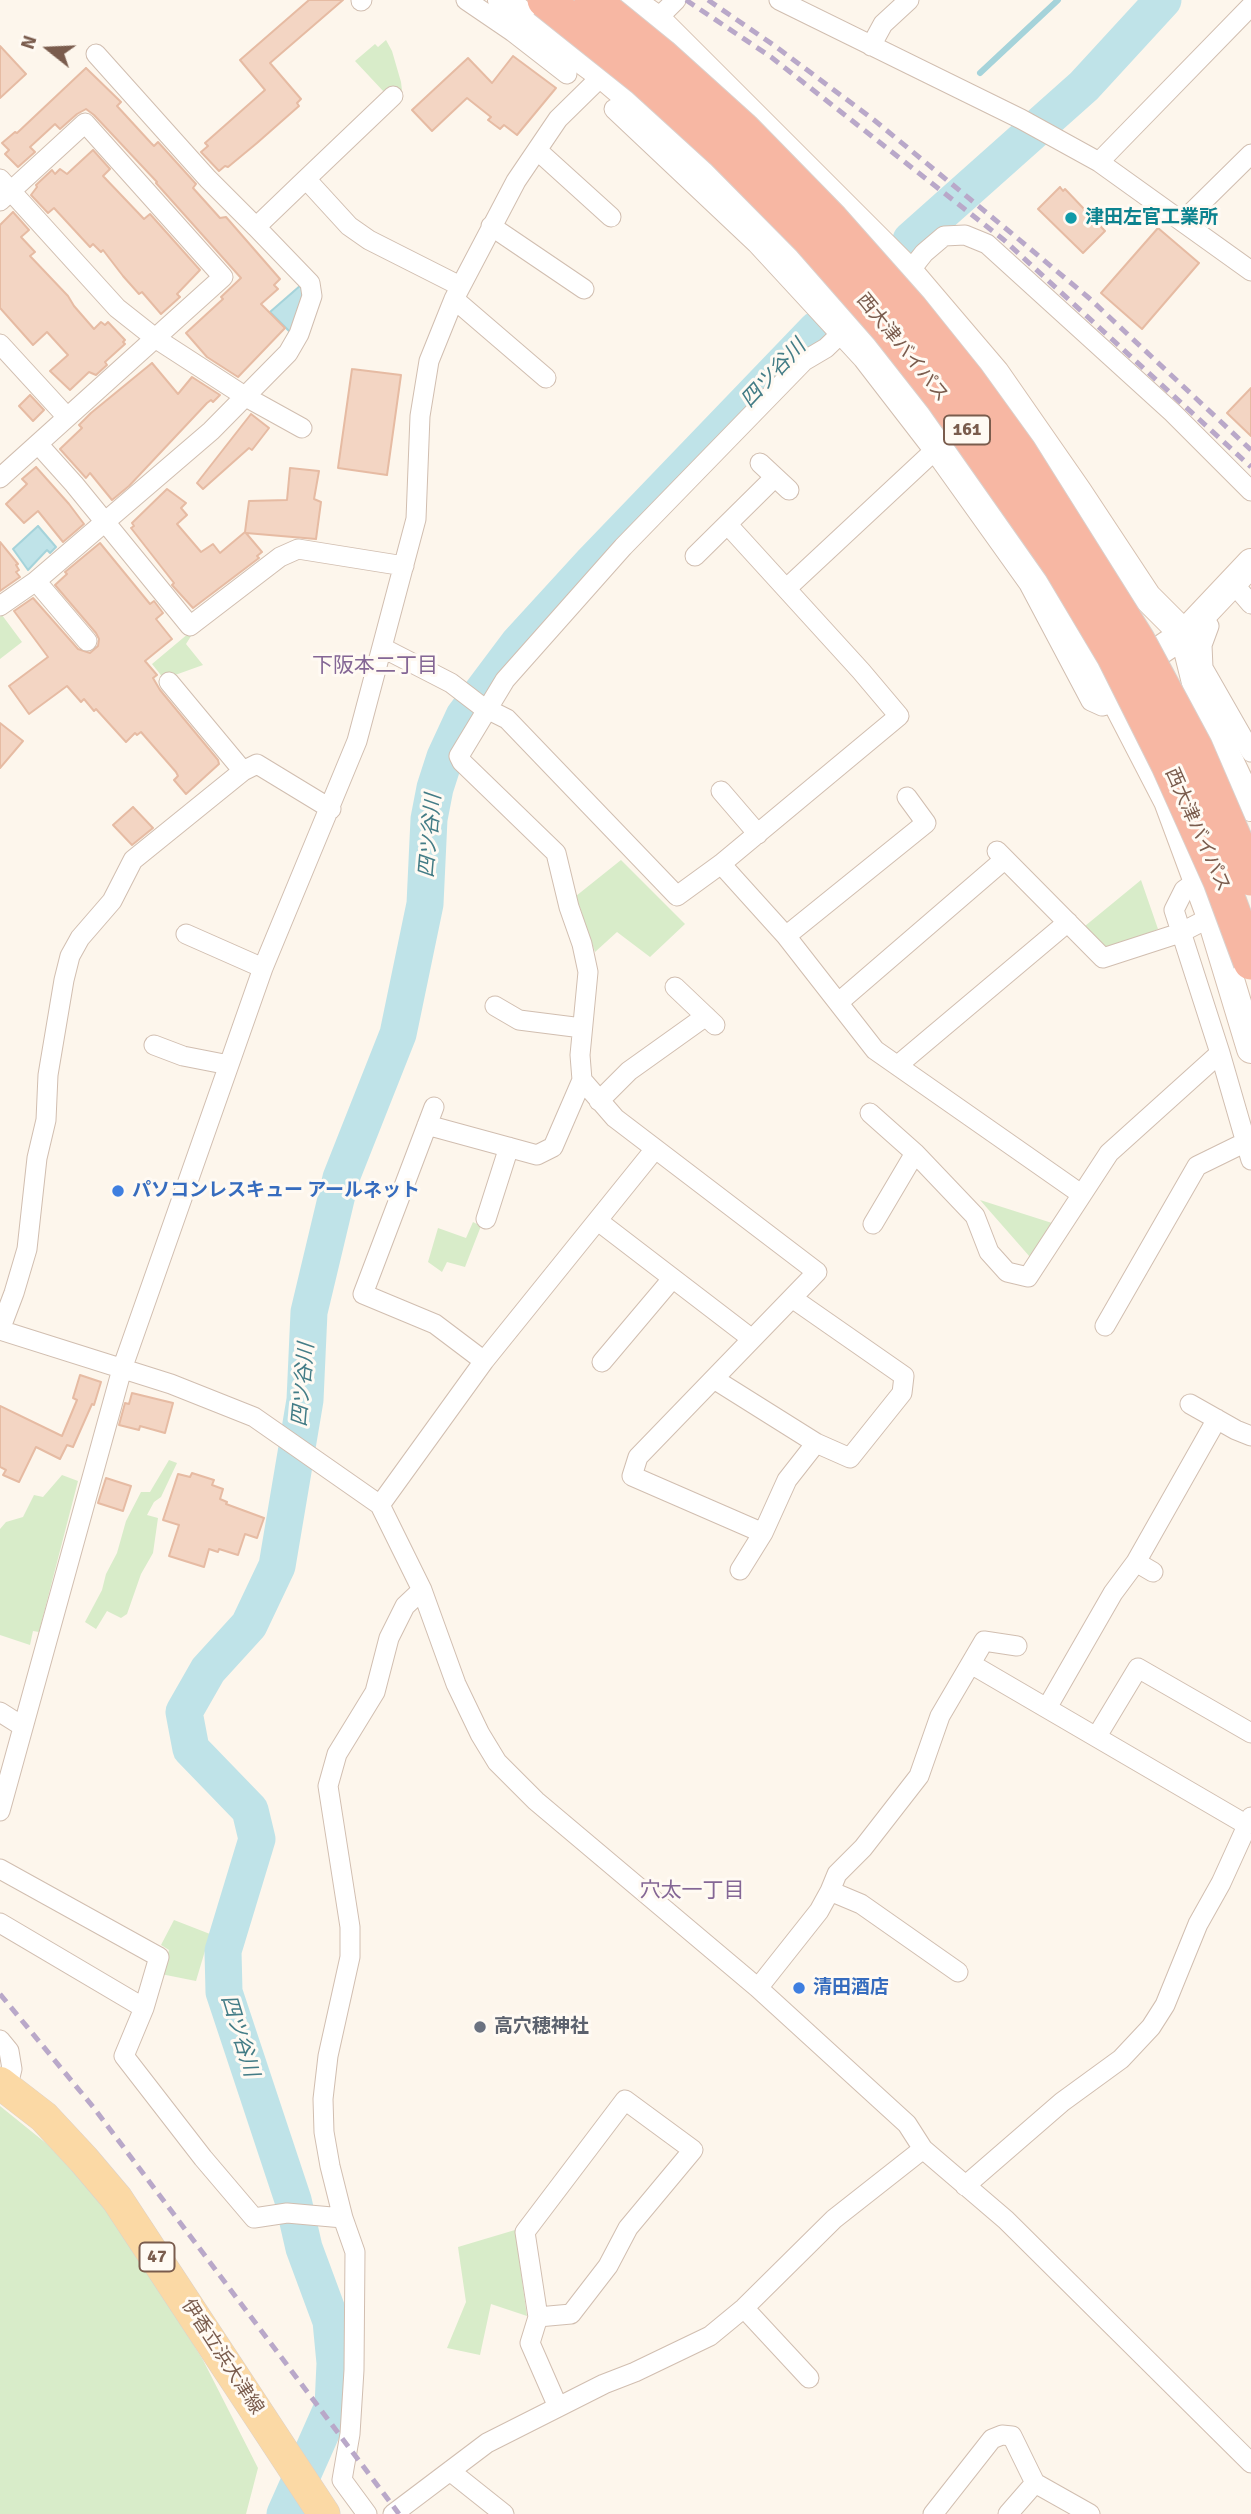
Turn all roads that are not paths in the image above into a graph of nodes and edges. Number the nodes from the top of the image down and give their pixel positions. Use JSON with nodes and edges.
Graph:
{"nodes":[{"id":1,"x":466,"y":0,"type":"edge"},
{"id":2,"x":592,"y":0,"type":"edge"},
{"id":3,"x":629,"y":0,"type":"edge"},
{"id":4,"x":779,"y":0,"type":"edge"},
{"id":5,"x":909,"y":0,"type":"edge"},
{"id":6,"x":1251,"y":6,"type":"edge"},
{"id":7,"x":666,"y":9,"type":"edge"},
{"id":8,"x":521,"y":12,"type":"edge"},
{"id":9,"x":871,"y":46,"type":"junction"},
{"id":10,"x":96,"y":54,"type":"dead end"},
{"id":11,"x":567,"y":74,"type":"dead end"},
{"id":12,"x":603,"y":75,"type":"junction"},
{"id":13,"x":393,"y":96,"type":"dead end"},
{"id":14,"x":614,"y":110,"type":"dead end"},
{"id":15,"x":669,"y":145,"type":"junction"},
{"id":16,"x":537,"y":150,"type":"junction"},
{"id":17,"x":1251,"y":154,"type":"edge"},
{"id":18,"x":1099,"y":162,"type":"junction"},
{"id":19,"x":306,"y":179,"type":"junction"},
{"id":20,"x":3,"y":190,"type":"edge"},
{"id":21,"x":611,"y":217,"type":"dead end"},
{"id":22,"x":1183,"y":221,"type":"junction"},
{"id":23,"x":491,"y":226,"type":"junction"},
{"id":24,"x":256,"y":227,"type":"junction"},
{"id":25,"x":1251,"y":271,"type":"edge"},
{"id":26,"x":909,"y":272,"type":"junction"},
{"id":27,"x":584,"y":289,"type":"dead end"},
{"id":28,"x":457,"y":292,"type":"junction"},
{"id":29,"x":848,"y":327,"type":"junction"},
{"id":30,"x":155,"y":338,"type":"junction"},
{"id":31,"x":0,"y":344,"type":"edge"},
{"id":32,"x":546,"y":379,"type":"dead end"},
{"id":33,"x":246,"y":397,"type":"junction"},
{"id":34,"x":67,"y":417,"type":"junction"},
{"id":35,"x":302,"y":428,"type":"dead end"},
{"id":36,"x":38,"y":444,"type":"junction"},
{"id":37,"x":934,"y":451,"type":"junction"},
{"id":38,"x":775,"y":477,"type":"dead end"},
{"id":39,"x":0,"y":478,"type":"edge"},
{"id":40,"x":1251,"y":491,"type":"edge"},
{"id":41,"x":106,"y":523,"type":"junction"},
{"id":42,"x":727,"y":525,"type":"junction"},
{"id":43,"x":695,"y":556,"type":"dead end"},
{"id":44,"x":404,"y":566,"type":"junction"},
{"id":45,"x":1242,"y":573,"type":"edge"},
{"id":46,"x":36,"y":581,"type":"junction"},
{"id":47,"x":787,"y":588,"type":"junction"},
{"id":48,"x":1251,"y":604,"type":"edge"},
{"id":49,"x":0,"y":606,"type":"edge"},
{"id":50,"x":1192,"y":625,"type":"junction"},
{"id":51,"x":88,"y":641,"type":"dead end"},
{"id":52,"x":383,"y":648,"type":"junction"},
{"id":53,"x":169,"y":682,"type":"dead end"},
{"id":54,"x":1113,"y":694,"type":"junction"},
{"id":55,"x":479,"y":705,"type":"junction"},
{"id":56,"x":1251,"y":752,"type":"edge"},
{"id":57,"x":243,"y":771,"type":"junction"},
{"id":58,"x":721,"y":791,"type":"dead end"},
{"id":59,"x":906,"y":797,"type":"dead end"},
{"id":60,"x":1251,"y":807,"type":"edge"},
{"id":61,"x":331,"y":809,"type":"junction"},
{"id":62,"x":758,"y":834,"type":"junction"},
{"id":63,"x":722,"y":864,"type":"junction"},
{"id":64,"x":1251,"y":878,"type":"edge"},
{"id":65,"x":1198,"y":880,"type":"junction"},
{"id":66,"x":1212,"y":917,"type":"junction"},
{"id":67,"x":1068,"y":922,"type":"junction"},
{"id":68,"x":1180,"y":933,"type":"junction"},
{"id":69,"x":186,"y":934,"type":"dead end"},
{"id":70,"x":786,"y":936,"type":"junction"},
{"id":71,"x":1251,"y":962,"type":"edge"},
{"id":72,"x":263,"y":968,"type":"junction"},
{"id":73,"x":675,"y":987,"type":"dead end"},
{"id":74,"x":838,"y":1002,"type":"junction"},
{"id":75,"x":495,"y":1006,"type":"dead end"},
{"id":76,"x":582,"y":1028,"type":"junction"},
{"id":77,"x":154,"y":1045,"type":"dead end"},
{"id":78,"x":1251,"y":1049,"type":"edge"},
{"id":79,"x":1220,"y":1053,"type":"junction"},
{"id":80,"x":229,"y":1065,"type":"junction"},
{"id":81,"x":898,"y":1066,"type":"junction"},
{"id":82,"x":582,"y":1080,"type":"junction"},
{"id":83,"x":599,"y":1101,"type":"junction"},
{"id":84,"x":870,"y":1113,"type":"dead end"},
{"id":85,"x":509,"y":1147,"type":"junction"},
{"id":86,"x":655,"y":1149,"type":"junction"},
{"id":87,"x":1249,"y":1151,"type":"edge"},
{"id":88,"x":915,"y":1153,"type":"junction"},
{"id":89,"x":1081,"y":1194,"type":"junction"},
{"id":90,"x":486,"y":1219,"type":"dead end"},
{"id":91,"x":598,"y":1221,"type":"junction"},
{"id":92,"x":873,"y":1224,"type":"dead end"},
{"id":93,"x":673,"y":1279,"type":"junction"},
{"id":94,"x":792,"y":1297,"type":"junction"},
{"id":95,"x":1105,"y":1326,"type":"dead end"},
{"id":96,"x":0,"y":1330,"type":"edge"},
{"id":97,"x":752,"y":1339,"type":"junction"},
{"id":98,"x":484,"y":1362,"type":"junction"},
{"id":99,"x":603,"y":1362,"type":"dead end"},
{"id":100,"x":122,"y":1369,"type":"junction"},
{"id":101,"x":713,"y":1379,"type":"junction"},
{"id":102,"x":1190,"y":1404,"type":"dead end"},
{"id":103,"x":1217,"y":1419,"type":"junction"},
{"id":104,"x":1251,"y":1436,"type":"edge"},
{"id":105,"x":816,"y":1443,"type":"junction"},
{"id":106,"x":380,"y":1505,"type":"junction"},
{"id":107,"x":763,"y":1533,"type":"junction"},
{"id":108,"x":740,"y":1570,"type":"dead end"},
{"id":109,"x":422,"y":1590,"type":"junction"},
{"id":110,"x":1017,"y":1646,"type":"dead end"},
{"id":111,"x":971,"y":1664,"type":"junction"},
{"id":112,"x":1048,"y":1706,"type":"junction"},
{"id":113,"x":0,"y":1712,"type":"edge"},
{"id":114,"x":22,"y":1726,"type":"junction"},
{"id":115,"x":1251,"y":1733,"type":"edge"},
{"id":116,"x":1097,"y":1736,"type":"junction"},
{"id":117,"x":0,"y":1811,"type":"edge"},
{"id":118,"x":1249,"y":1821,"type":"edge"},
{"id":119,"x":0,"y":1869,"type":"edge"},
{"id":120,"x":830,"y":1891,"type":"junction"},
{"id":121,"x":0,"y":1923,"type":"edge"},
{"id":122,"x":958,"y":1972,"type":"dead end"},
{"id":123,"x":758,"y":1988,"type":"junction"},
{"id":124,"x":144,"y":2008,"type":"junction"},
{"id":125,"x":0,"y":2040,"type":"edge"},
{"id":126,"x":4,"y":2086,"type":"edge"},
{"id":127,"x":923,"y":2149,"type":"junction"},
{"id":128,"x":965,"y":2186,"type":"junction"},
{"id":129,"x":343,"y":2218,"type":"junction"},
{"id":130,"x":744,"y":2308,"type":"junction"},
{"id":131,"x":538,"y":2317,"type":"junction"},
{"id":132,"x":809,"y":2378,"type":"dead end"},
{"id":133,"x":558,"y":2407,"type":"junction"},
{"id":134,"x":1251,"y":2463,"type":"edge"},
{"id":135,"x":450,"y":2471,"type":"junction"},
{"id":136,"x":1035,"y":2483,"type":"junction"},
{"id":137,"x":320,"y":2508,"type":"edge"},
{"id":138,"x":1079,"y":2512,"type":"edge"},
{"id":139,"x":367,"y":2514,"type":"edge"},
{"id":140,"x":393,"y":2514,"type":"edge"},
{"id":141,"x":504,"y":2514,"type":"edge"},
{"id":142,"x":933,"y":2514,"type":"edge"},
{"id":143,"x":1008,"y":2514,"type":"edge"}],
"edges":[{"from":1,"to":8,"type":"street"},
{"from":2,"to":64,"type":"highway","name":"西大津バイパス","number":"161","bridge":true},
{"from":3,"to":7,"type":"street"},
{"from":4,"to":9,"type":"street"},
{"from":5,"to":9,"type":"street"},
{"from":6,"to":18,"type":"street"},
{"from":7,"to":12,"type":"street"},
{"from":7,"to":26,"type":"street"},
{"from":8,"to":11,"type":"street"},
{"from":8,"to":12,"type":"street"},
{"from":8,"to":71,"type":"highway","name":"西大津バイパス","number":"161","bridge":true},
{"from":9,"to":18,"type":"street"},
{"from":10,"to":24,"type":"street"},
{"from":12,"to":15,"type":"street"},
{"from":12,"to":16,"type":"street"},
{"from":13,"to":19,"type":"street"},
{"from":14,"to":15,"type":"street"},
{"from":15,"to":29,"type":"street"},
{"from":16,"to":21,"type":"street"},
{"from":16,"to":23,"type":"street"},
{"from":17,"to":22,"type":"street"},
{"from":18,"to":22,"type":"street"},
{"from":19,"to":24,"type":"street"},
{"from":19,"to":28,"type":"street"},
{"from":20,"to":30,"type":"street"},
{"from":20,"to":30,"type":"street"},
{"from":22,"to":25,"type":"street"},
{"from":23,"to":27,"type":"street"},
{"from":23,"to":28,"type":"street"},
{"from":24,"to":33,"type":"street"},
{"from":26,"to":40,"type":"street"},
{"from":26,"to":50,"type":"street"},
{"from":28,"to":32,"type":"street"},
{"from":28,"to":44,"type":"street"},
{"from":29,"to":37,"type":"street"},
{"from":29,"to":54,"type":"street"},
{"from":29,"to":55,"type":"street"},
{"from":30,"to":33,"type":"street"},
{"from":30,"to":34,"type":"street"},
{"from":31,"to":34,"type":"street"},
{"from":33,"to":35,"type":"street"},
{"from":33,"to":41,"type":"street"},
{"from":34,"to":36,"type":"street"},
{"from":36,"to":39,"type":"street"},
{"from":36,"to":41,"type":"street"},
{"from":37,"to":47,"type":"street"},
{"from":37,"to":54,"type":"street"},
{"from":38,"to":42,"type":"street"},
{"from":41,"to":44,"type":"street"},
{"from":41,"to":46,"type":"street"},
{"from":42,"to":43,"type":"street"},
{"from":42,"to":47,"type":"street"},
{"from":44,"to":52,"type":"street"},
{"from":45,"to":48,"type":"street"},
{"from":45,"to":50,"type":"street"},
{"from":46,"to":49,"type":"street"},
{"from":46,"to":51,"type":"street"},
{"from":47,"to":62,"type":"street"},
{"from":50,"to":54,"type":"street"},
{"from":50,"to":56,"type":"street"},
{"from":50,"to":60,"type":"street"},
{"from":52,"to":55,"type":"street"},
{"from":52,"to":61,"type":"street"},
{"from":53,"to":57,"type":"street"},
{"from":54,"to":65,"type":"street"},
{"from":55,"to":63,"type":"street"},
{"from":55,"to":76,"type":"street"},
{"from":57,"to":61,"type":"street"},
{"from":57,"to":96,"type":"street"},
{"from":58,"to":62,"type":"street"},
{"from":59,"to":70,"type":"street"},
{"from":61,"to":72,"type":"street"},
{"from":62,"to":63,"type":"street"},
{"from":63,"to":70,"type":"street"},
{"from":65,"to":66,"type":"street"},
{"from":65,"to":68,"type":"street"},
{"from":66,"to":68,"type":"street"},
{"from":66,"to":78,"type":"street"},
{"from":67,"to":68,"type":"street"},
{"from":67,"to":74,"type":"street"},
{"from":67,"to":81,"type":"street"},
{"from":68,"to":79,"type":"street"},
{"from":69,"to":72,"type":"street"},
{"from":70,"to":74,"type":"street"},
{"from":72,"to":80,"type":"street"},
{"from":73,"to":83,"type":"street"},
{"from":74,"to":81,"type":"street"},
{"from":75,"to":76,"type":"street"},
{"from":76,"to":82,"type":"street"},
{"from":77,"to":80,"type":"street"},
{"from":79,"to":87,"type":"street"},
{"from":79,"to":89,"type":"street"},
{"from":80,"to":100,"type":"street"},
{"from":81,"to":89,"type":"street"},
{"from":82,"to":83,"type":"street"},
{"from":82,"to":85,"type":"street"},
{"from":83,"to":86,"type":"street"},
{"from":84,"to":88,"type":"street"},
{"from":85,"to":90,"type":"street"},
{"from":85,"to":98,"type":"street"},
{"from":86,"to":91,"type":"street"},
{"from":86,"to":94,"type":"street"},
{"from":87,"to":95,"type":"street"},
{"from":88,"to":89,"type":"street"},
{"from":88,"to":92,"type":"street"},
{"from":91,"to":93,"type":"street"},
{"from":91,"to":98,"type":"street"},
{"from":93,"to":97,"type":"street"},
{"from":93,"to":99,"type":"street"},
{"from":94,"to":97,"type":"street"},
{"from":94,"to":105,"type":"street"},
{"from":96,"to":100,"type":"street"},
{"from":97,"to":101,"type":"street"},
{"from":98,"to":106,"type":"street"},
{"from":100,"to":106,"type":"street"},
{"from":100,"to":114,"type":"street"},
{"from":101,"to":105,"type":"street"},
{"from":101,"to":107,"type":"street"},
{"from":102,"to":103,"type":"street"},
{"from":103,"to":104,"type":"street"},
{"from":103,"to":112,"type":"street"},
{"from":105,"to":107,"type":"street"},
{"from":106,"to":109,"type":"street"},
{"from":107,"to":108,"type":"street"},
{"from":109,"to":123,"type":"street"},
{"from":109,"to":129,"type":"street"},
{"from":110,"to":111,"type":"street"},
{"from":111,"to":112,"type":"street"},
{"from":111,"to":120,"type":"street"},
{"from":112,"to":116,"type":"street"},
{"from":113,"to":114,"type":"street"},
{"from":114,"to":117,"type":"street"},
{"from":115,"to":116,"type":"street"},
{"from":116,"to":118,"type":"street"},
{"from":118,"to":128,"type":"street"},
{"from":119,"to":124,"type":"street"},
{"from":120,"to":122,"type":"street"},
{"from":120,"to":123,"type":"street"},
{"from":121,"to":124,"type":"street"},
{"from":123,"to":127,"type":"street"},
{"from":124,"to":129,"type":"street"},
{"from":125,"to":126,"type":"street"},
{"from":126,"to":137,"type":"main road","name":"伊香立浜大津線","number":"47"},
{"from":127,"to":128,"type":"street"},
{"from":127,"to":130,"type":"street"},
{"from":128,"to":134,"type":"street"},
{"from":129,"to":139,"type":"street"},
{"from":130,"to":132,"type":"street"},
{"from":130,"to":133,"type":"street"},
{"from":131,"to":131,"type":"street"},
{"from":131,"to":133,"type":"street"},
{"from":133,"to":135,"type":"street"},
{"from":135,"to":140,"type":"street"},
{"from":135,"to":141,"type":"street"},
{"from":136,"to":138,"type":"street"},
{"from":136,"to":142,"type":"street"},
{"from":136,"to":143,"type":"street"}]}
